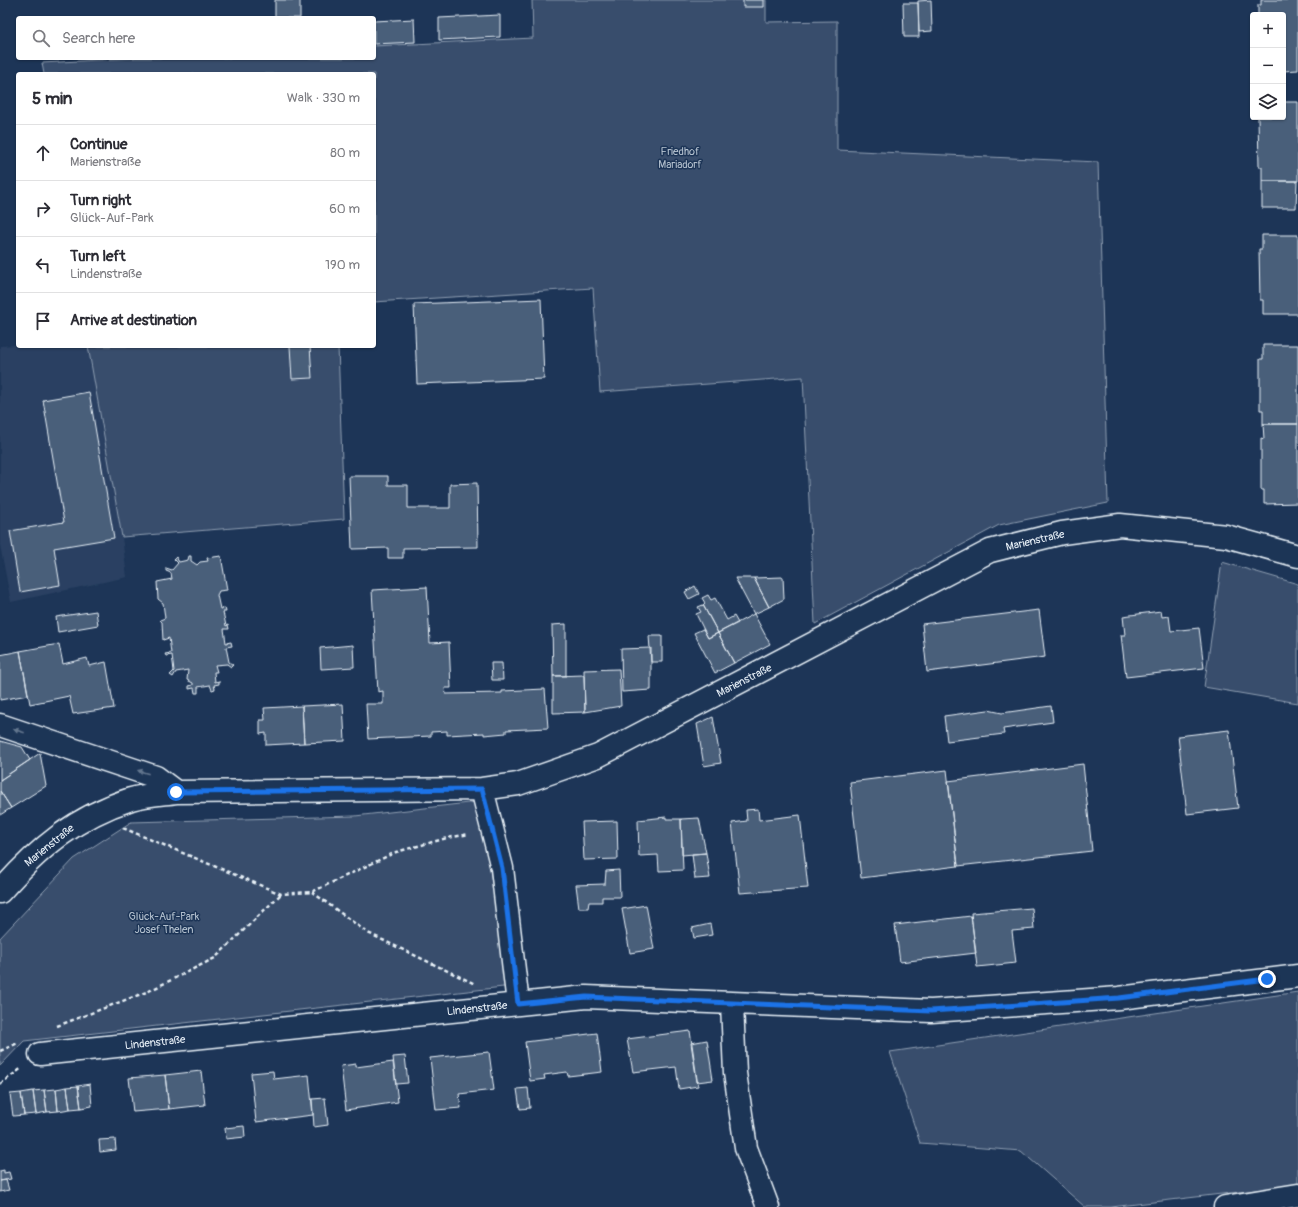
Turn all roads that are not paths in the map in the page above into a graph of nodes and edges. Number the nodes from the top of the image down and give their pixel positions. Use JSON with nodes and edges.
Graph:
{"nodes":[{"id":1,"x":1298,"y":556,"type":"edge"},
{"id":2,"x":0,"y":725,"type":"edge"},
{"id":3,"x":482,"y":789,"type":"junction"},
{"id":4,"x":176,"y":792,"type":"junction"},
{"id":5,"x":0,"y":892,"type":"edge"},
{"id":6,"x":1298,"y":976,"type":"edge"},
{"id":7,"x":518,"y":1004,"type":"junction"},
{"id":8,"x":732,"y":1004,"type":"junction"},
{"id":9,"x":40,"y":1054,"type":"dead end"},
{"id":10,"x":1298,"y":1195,"type":"edge"},
{"id":11,"x":768,"y":1207,"type":"edge"},
{"id":12,"x":1225,"y":1207,"type":"edge"}],
"edges":[{"from":1,"to":3,"type":"street","name":"Marienstraße"},
{"from":4,"to":2,"type":"street","one_way":true},
{"from":3,"to":4,"type":"street","name":"Marienstraße"},
{"from":3,"to":7,"type":"street"},
{"from":4,"to":5,"type":"street","name":"Marienstraße"},
{"from":6,"to":8,"type":"street","name":"Lindenstraße"},
{"from":7,"to":8,"type":"street","name":"Lindenstraße"},
{"from":7,"to":9,"type":"street","name":"Lindenstraße"},
{"from":8,"to":11,"type":"street"},
{"from":10,"to":12,"type":"street"}]}
